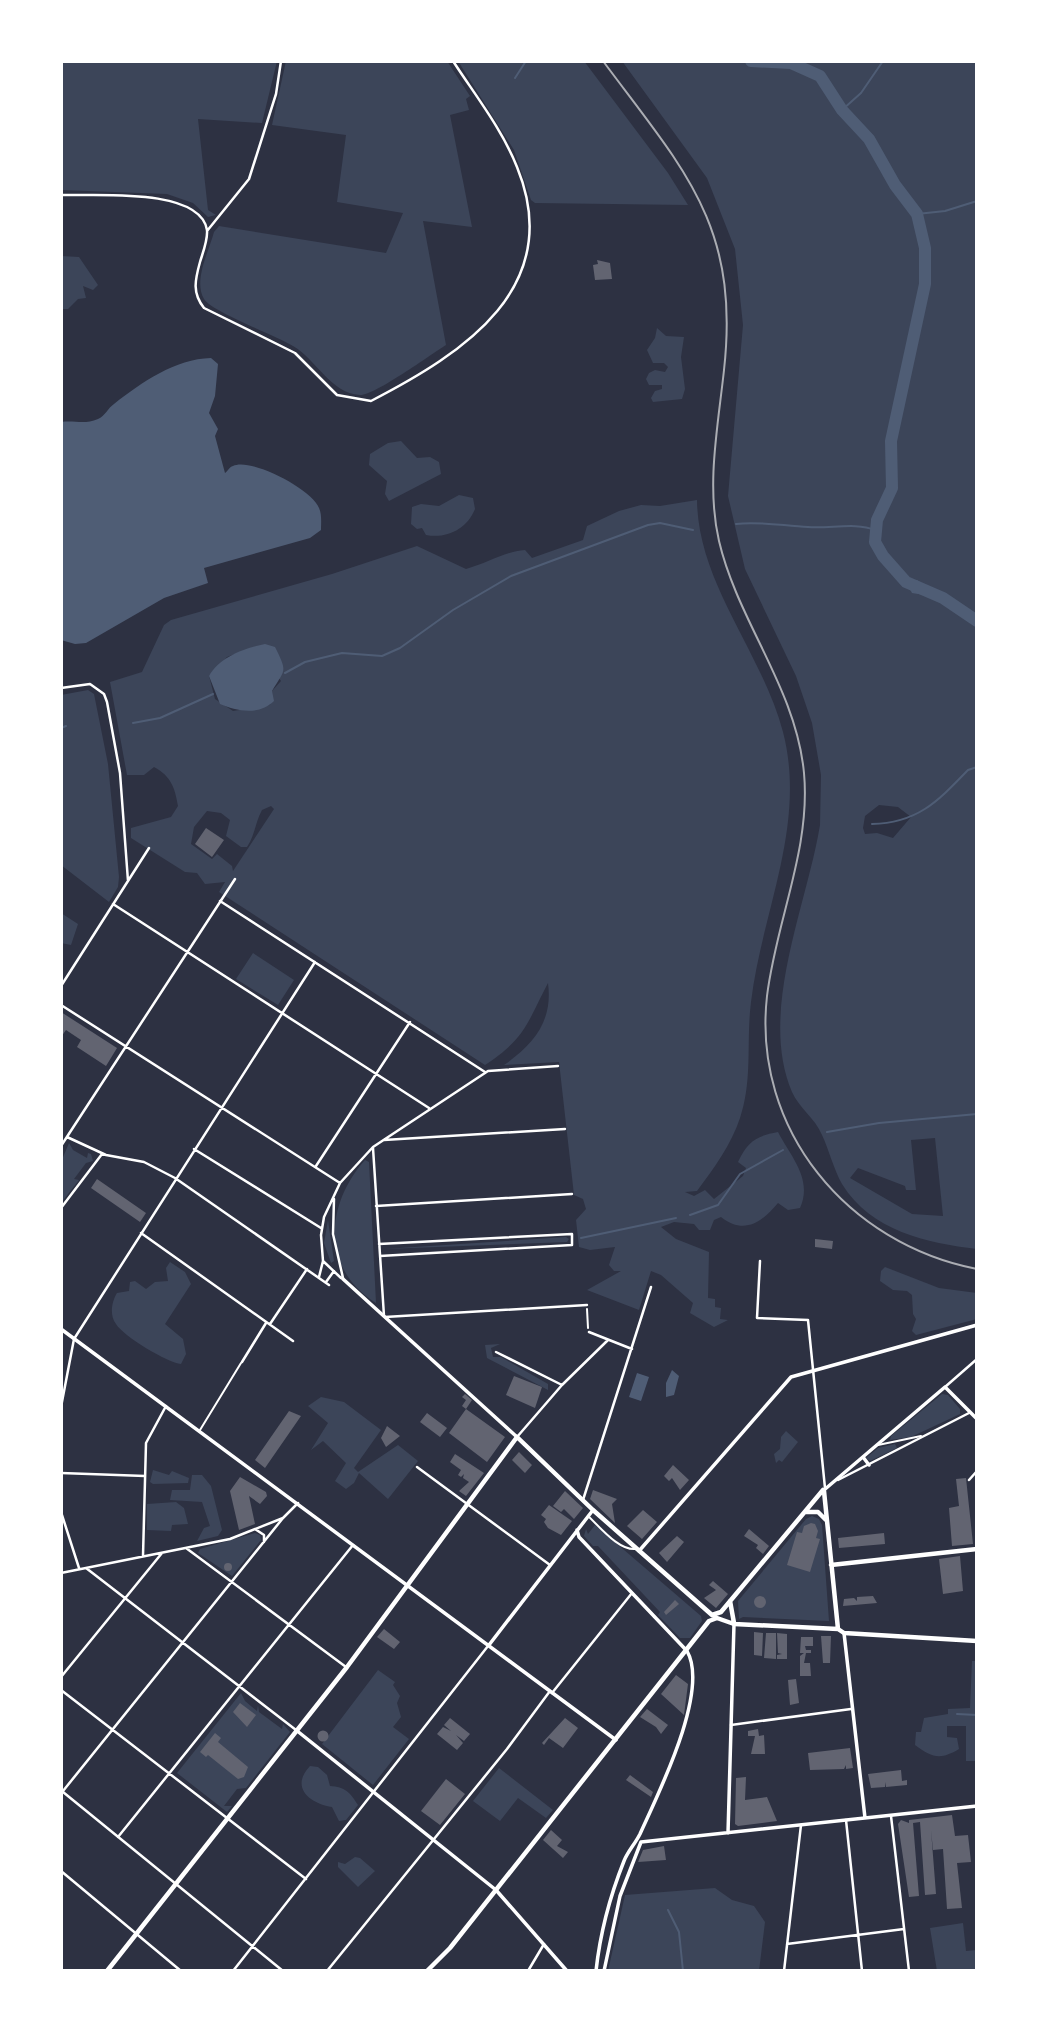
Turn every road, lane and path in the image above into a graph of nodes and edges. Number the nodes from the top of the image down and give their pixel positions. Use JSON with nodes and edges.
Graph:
{"nodes":[{"id":1,"x":281,"y":61,"type":"edge"},
{"id":2,"x":453,"y":61,"type":"edge"},
{"id":3,"x":61,"y":195,"type":"edge"},
{"id":4,"x":207,"y":231,"type":"junction"},
{"id":5,"x":61,"y":688,"type":"edge"},
{"id":6,"x":149,"y":848,"type":"dead end"},
{"id":7,"x":235,"y":879,"type":"dead end"},
{"id":8,"x":128,"y":881,"type":"junction"},
{"id":9,"x":220,"y":901,"type":"junction"},
{"id":10,"x":113,"y":904,"type":"junction"},
{"id":11,"x":186,"y":952,"type":"junction"},
{"id":12,"x":314,"y":962,"type":"junction"},
{"id":13,"x":61,"y":986,"type":"edge"},
{"id":14,"x":61,"y":1005,"type":"edge"},
{"id":15,"x":281,"y":1013,"type":"junction"},
{"id":16,"x":410,"y":1022,"type":"junction"},
{"id":17,"x":125,"y":1046,"type":"junction"},
{"id":18,"x":558,"y":1066,"type":"dead end"},
{"id":19,"x":487,"y":1071,"type":"junction"},
{"id":20,"x":376,"y":1074,"type":"junction"},
{"id":21,"x":220,"y":1107,"type":"junction"},
{"id":22,"x":429,"y":1108,"type":"junction"},
{"id":23,"x":565,"y":1129,"type":"dead end"},
{"id":24,"x":67,"y":1137,"type":"junction"},
{"id":25,"x":380,"y":1141,"type":"junction"},
{"id":26,"x":61,"y":1146,"type":"edge"},
{"id":27,"x":373,"y":1147,"type":"junction"},
{"id":28,"x":194,"y":1149,"type":"junction"},
{"id":29,"x":102,"y":1154,"type":"junction"},
{"id":30,"x":315,"y":1167,"type":"junction"},
{"id":31,"x":176,"y":1178,"type":"junction"},
{"id":32,"x":340,"y":1183,"type":"junction"},
{"id":33,"x":572,"y":1194,"type":"dead end"},
{"id":34,"x":335,"y":1196,"type":"junction"},
{"id":35,"x":376,"y":1206,"type":"junction"},
{"id":36,"x":61,"y":1208,"type":"edge"},
{"id":37,"x":321,"y":1228,"type":"junction"},
{"id":38,"x":141,"y":1233,"type":"junction"},
{"id":39,"x":379,"y":1244,"type":"junction"},
{"id":40,"x":380,"y":1256,"type":"junction"},
{"id":41,"x":323,"y":1261,"type":"junction"},
{"id":42,"x":760,"y":1261,"type":"dead end"},
{"id":43,"x":307,"y":1269,"type":"junction"},
{"id":44,"x":334,"y":1271,"type":"junction"},
{"id":45,"x":319,"y":1277,"type":"junction"},
{"id":46,"x":343,"y":1279,"type":"junction"},
{"id":47,"x":651,"y":1287,"type":"dead end"},
{"id":48,"x":587,"y":1305,"type":"joint"},
{"id":49,"x":384,"y":1316,"type":"junction"},
{"id":50,"x":268,"y":1323,"type":"junction"},
{"id":51,"x":977,"y":1325,"type":"edge"},
{"id":52,"x":61,"y":1329,"type":"edge"},
{"id":53,"x":589,"y":1332,"type":"joint"},
{"id":54,"x":74,"y":1339,"type":"junction"},
{"id":55,"x":608,"y":1340,"type":"junction"},
{"id":56,"x":293,"y":1341,"type":"dead end"},
{"id":57,"x":632,"y":1349,"type":"junction"},
{"id":58,"x":496,"y":1352,"type":"dead end"},
{"id":59,"x":977,"y":1359,"type":"edge"},
{"id":60,"x":242,"y":1362,"type":"joint"},
{"id":61,"x":813,"y":1368,"type":"junction"},
{"id":62,"x":562,"y":1385,"type":"junction"},
{"id":63,"x":945,"y":1387,"type":"junction"},
{"id":64,"x":166,"y":1406,"type":"junction"},
{"id":65,"x":61,"y":1408,"type":"edge"},
{"id":66,"x":970,"y":1413,"type":"junction"},
{"id":67,"x":977,"y":1419,"type":"edge"},
{"id":68,"x":200,"y":1430,"type":"junction"},
{"id":69,"x":928,"y":1434,"type":"junction"},
{"id":70,"x":517,"y":1437,"type":"junction"},
{"id":71,"x":873,"y":1447,"type":"junction"},
{"id":72,"x":863,"y":1455,"type":"junction"},
{"id":73,"x":869,"y":1465,"type":"junction"},
{"id":74,"x":417,"y":1467,"type":"dead end"},
{"id":75,"x":977,"y":1471,"type":"edge"},
{"id":76,"x":61,"y":1473,"type":"edge"},
{"id":77,"x":145,"y":1476,"type":"junction"},
{"id":78,"x":969,"y":1480,"type":"dead end"},
{"id":79,"x":831,"y":1483,"type":"junction"},
{"id":80,"x":824,"y":1489,"type":"junction"},
{"id":81,"x":583,"y":1500,"type":"junction"},
{"id":82,"x":298,"y":1503,"type":"junction"},
{"id":83,"x":468,"y":1505,"type":"junction"},
{"id":84,"x":593,"y":1510,"type":"junction"},
{"id":85,"x":61,"y":1511,"type":"edge"},
{"id":86,"x":805,"y":1512,"type":"junction"},
{"id":87,"x":588,"y":1516,"type":"junction"},
{"id":88,"x":283,"y":1518,"type":"junction"},
{"id":89,"x":827,"y":1521,"type":"junction"},
{"id":90,"x":256,"y":1529,"type":"junction"},
{"id":91,"x":577,"y":1530,"type":"junction"},
{"id":92,"x":572,"y":1537,"type":"junction"},
{"id":93,"x":579,"y":1537,"type":"junction"},
{"id":94,"x":264,"y":1542,"type":"junction"},
{"id":95,"x":354,"y":1544,"type":"junction"},
{"id":96,"x":186,"y":1548,"type":"junction"},
{"id":97,"x":977,"y":1549,"type":"edge"},
{"id":98,"x":638,"y":1550,"type":"junction"},
{"id":99,"x":162,"y":1553,"type":"junction"},
{"id":100,"x":143,"y":1556,"type":"junction"},
{"id":101,"x":550,"y":1565,"type":"junction"},
{"id":102,"x":831,"y":1565,"type":"junction"},
{"id":103,"x":86,"y":1568,"type":"junction"},
{"id":104,"x":79,"y":1569,"type":"junction"},
{"id":105,"x":61,"y":1573,"type":"edge"},
{"id":106,"x":232,"y":1582,"type":"junction"},
{"id":107,"x":410,"y":1586,"type":"junction"},
{"id":108,"x":632,"y":1593,"type":"junction"},
{"id":109,"x":125,"y":1598,"type":"junction"},
{"id":110,"x":730,"y":1601,"type":"junction"},
{"id":111,"x":713,"y":1615,"type":"junction"},
{"id":112,"x":837,"y":1617,"type":"junction"},
{"id":113,"x":734,"y":1624,"type":"junction"},
{"id":114,"x":290,"y":1625,"type":"junction"},
{"id":115,"x":828,"y":1628,"type":"junction"},
{"id":116,"x":838,"y":1629,"type":"junction"},
{"id":117,"x":844,"y":1633,"type":"junction"},
{"id":118,"x":977,"y":1640,"type":"edge"},
{"id":119,"x":182,"y":1642,"type":"junction"},
{"id":120,"x":489,"y":1645,"type":"junction"},
{"id":121,"x":687,"y":1651,"type":"junction"},
{"id":122,"x":347,"y":1667,"type":"junction"},
{"id":123,"x":61,"y":1677,"type":"edge"},
{"id":124,"x":240,"y":1687,"type":"junction"},
{"id":125,"x":61,"y":1690,"type":"edge"},
{"id":126,"x":551,"y":1692,"type":"junction"},
{"id":127,"x":851,"y":1709,"type":"junction"},
{"id":128,"x":731,"y":1724,"type":"junction"},
{"id":129,"x":112,"y":1729,"type":"junction"},
{"id":130,"x":296,"y":1730,"type":"junction"},
{"id":131,"x":616,"y":1740,"type":"junction"},
{"id":132,"x":170,"y":1774,"type":"junction"},
{"id":133,"x":62,"y":1791,"type":"edge"},
{"id":134,"x":375,"y":1793,"type":"junction"},
{"id":135,"x":976,"y":1806,"type":"edge"},
{"id":136,"x":891,"y":1816,"type":"junction"},
{"id":137,"x":977,"y":1816,"type":"edge"},
{"id":138,"x":227,"y":1818,"type":"junction"},
{"id":139,"x":865,"y":1818,"type":"junction"},
{"id":140,"x":846,"y":1820,"type":"junction"},
{"id":141,"x":801,"y":1825,"type":"junction"},
{"id":142,"x":728,"y":1833,"type":"junction"},
{"id":143,"x":118,"y":1837,"type":"junction"},
{"id":144,"x":638,"y":1838,"type":"junction"},
{"id":145,"x":434,"y":1840,"type":"junction"},
{"id":146,"x":651,"y":1841,"type":"junction"},
{"id":147,"x":642,"y":1843,"type":"junction"},
{"id":148,"x":61,"y":1871,"type":"edge"},
{"id":149,"x":306,"y":1879,"type":"junction"},
{"id":150,"x":176,"y":1884,"type":"junction"},
{"id":151,"x":496,"y":1890,"type":"junction"},
{"id":152,"x":607,"y":1912,"type":"junction"},
{"id":153,"x":615,"y":1914,"type":"junction"},
{"id":154,"x":904,"y":1929,"type":"junction"},
{"id":155,"x":136,"y":1933,"type":"junction"},
{"id":156,"x":858,"y":1935,"type":"junction"},
{"id":157,"x":544,"y":1944,"type":"junction"},
{"id":158,"x":787,"y":1944,"type":"junction"},
{"id":159,"x":253,"y":1946,"type":"junction"},
{"id":160,"x":107,"y":1971,"type":"edge"},
{"id":161,"x":181,"y":1971,"type":"edge"},
{"id":162,"x":233,"y":1971,"type":"edge"},
{"id":163,"x":283,"y":1971,"type":"edge"},
{"id":164,"x":327,"y":1971,"type":"edge"},
{"id":165,"x":427,"y":1971,"type":"edge"},
{"id":166,"x":528,"y":1971,"type":"edge"},
{"id":167,"x":567,"y":1971,"type":"edge"},
{"id":168,"x":596,"y":1971,"type":"edge"},
{"id":169,"x":604,"y":1971,"type":"edge"},
{"id":170,"x":784,"y":1971,"type":"edge"},
{"id":171,"x":862,"y":1971,"type":"edge"},
{"id":172,"x":909,"y":1971,"type":"edge"}],
"edges":[{"from":1,"to":4,"type":"street"},
{"from":2,"to":4,"type":"street"},
{"from":3,"to":4,"type":"street"},
{"from":5,"to":8,"type":"street"},
{"from":6,"to":8,"type":"street"},
{"from":7,"to":9,"type":"street"},
{"from":8,"to":10,"type":"street"},
{"from":9,"to":11,"type":"street"},
{"from":9,"to":12,"type":"street"},
{"from":10,"to":11,"type":"street"},
{"from":10,"to":13,"type":"street"},
{"from":11,"to":15,"type":"street"},
{"from":11,"to":17,"type":"street"},
{"from":12,"to":15,"type":"street"},
{"from":12,"to":16,"type":"street"},
{"from":14,"to":17,"type":"street"},
{"from":15,"to":20,"type":"street"},
{"from":15,"to":21,"type":"street"},
{"from":16,"to":19,"type":"street"},
{"from":16,"to":20,"type":"street"},
{"from":17,"to":21,"type":"street"},
{"from":17,"to":24,"type":"street"},
{"from":18,"to":19,"type":"street"},
{"from":19,"to":22,"type":"street"},
{"from":20,"to":22,"type":"street"},
{"from":20,"to":30,"type":"street"},
{"from":21,"to":28,"type":"street"},
{"from":21,"to":30,"type":"street"},
{"from":22,"to":25,"type":"street"},
{"from":23,"to":25,"type":"street"},
{"from":24,"to":26,"type":"street"},
{"from":24,"to":29,"type":"street"},
{"from":25,"to":27,"type":"street"},
{"from":27,"to":32,"type":"street"},
{"from":27,"to":35,"type":"street"},
{"from":28,"to":31,"type":"street"},
{"from":28,"to":37,"type":"street"},
{"from":29,"to":31,"type":"street"},
{"from":29,"to":36,"type":"street"},
{"from":30,"to":32,"type":"street"},
{"from":31,"to":38,"type":"street"},
{"from":31,"to":43,"type":"street"},
{"from":32,"to":34,"type":"street"},
{"from":33,"to":35,"type":"street"},
{"from":34,"to":37,"type":"street"},
{"from":34,"to":46,"type":"street"},
{"from":35,"to":39,"type":"street"},
{"from":37,"to":41,"type":"street"},
{"from":38,"to":50,"type":"street"},
{"from":38,"to":54,"type":"street"},
{"from":39,"to":40,"type":"street"},
{"from":39,"to":40,"type":"street"},
{"from":40,"to":49,"type":"street"},
{"from":41,"to":44,"type":"street"},
{"from":41,"to":45,"type":"street"},
{"from":42,"to":61,"type":"street"},
{"from":43,"to":45,"type":"street"},
{"from":43,"to":50,"type":"street"},
{"from":44,"to":45,"type":"street"},
{"from":44,"to":46,"type":"street"},
{"from":46,"to":49,"type":"street"},
{"from":47,"to":57,"type":"street"},
{"from":48,"to":49,"type":"street"},
{"from":48,"to":53,"type":"path"},
{"from":49,"to":70,"type":"street"},
{"from":50,"to":56,"type":"street"},
{"from":50,"to":60,"type":"street"},
{"from":51,"to":61,"type":"street"},
{"from":52,"to":54,"type":"street"},
{"from":53,"to":55,"type":"street"},
{"from":54,"to":64,"type":"street"},
{"from":54,"to":65,"type":"street"},
{"from":55,"to":57,"type":"street"},
{"from":55,"to":62,"type":"street"},
{"from":57,"to":81,"type":"street"},
{"from":58,"to":62,"type":"street"},
{"from":59,"to":63,"type":"street"},
{"from":60,"to":68,"type":"lane"},
{"from":61,"to":80,"type":"street"},
{"from":61,"to":98,"type":"street"},
{"from":62,"to":70,"type":"street"},
{"from":63,"to":66,"type":"street"},
{"from":63,"to":71,"type":"street"},
{"from":64,"to":68,"type":"street"},
{"from":64,"to":77,"type":"street"},
{"from":66,"to":67,"type":"street"},
{"from":66,"to":69,"type":"street"},
{"from":68,"to":82,"type":"street"},
{"from":69,"to":71,"type":"lane"},
{"from":69,"to":73,"type":"street"},
{"from":70,"to":81,"type":"main road"},
{"from":70,"to":83,"type":"main road"},
{"from":71,"to":72,"type":"street"},
{"from":72,"to":73,"type":"street"},
{"from":72,"to":79,"type":"street"},
{"from":73,"to":79,"type":"street"},
{"from":74,"to":83,"type":"street"},
{"from":75,"to":78,"type":"street"},
{"from":76,"to":77,"type":"street"},
{"from":77,"to":100,"type":"street"},
{"from":79,"to":80,"type":"street"},
{"from":80,"to":86,"type":"main road"},
{"from":80,"to":89,"type":"main road"},
{"from":81,"to":84,"type":"main road"},
{"from":82,"to":88,"type":"street"},
{"from":82,"to":95,"type":"street"},
{"from":83,"to":101,"type":"street"},
{"from":83,"to":107,"type":"main road"},
{"from":84,"to":87,"type":"street"},
{"from":84,"to":98,"type":"main road"},
{"from":85,"to":104,"type":"street"},
{"from":86,"to":89,"type":"main road"},
{"from":86,"to":110,"type":"main road"},
{"from":87,"to":91,"type":"street"},
{"from":87,"to":98,"type":"lane"},
{"from":88,"to":90,"type":"street"},
{"from":88,"to":94,"type":"street"},
{"from":89,"to":102,"type":"main road"},
{"from":90,"to":94,"type":"street"},
{"from":90,"to":96,"type":"street"},
{"from":91,"to":92,"type":"street"},
{"from":91,"to":93,"type":"street"},
{"from":92,"to":93,"type":"street"},
{"from":92,"to":101,"type":"street"},
{"from":93,"to":108,"type":"street"},
{"from":94,"to":106,"type":"street"},
{"from":95,"to":107,"type":"street"},
{"from":95,"to":114,"type":"street"},
{"from":96,"to":99,"type":"street"},
{"from":96,"to":106,"type":"street"},
{"from":97,"to":102,"type":"main road"},
{"from":98,"to":111,"type":"main road"},
{"from":99,"to":100,"type":"street"},
{"from":99,"to":109,"type":"street"},
{"from":100,"to":103,"type":"street"},
{"from":101,"to":120,"type":"street"},
{"from":102,"to":112,"type":"main road"},
{"from":103,"to":104,"type":"street"},
{"from":103,"to":109,"type":"street"},
{"from":104,"to":105,"type":"street"},
{"from":106,"to":114,"type":"street"},
{"from":106,"to":119,"type":"street"},
{"from":107,"to":120,"type":"street"},
{"from":107,"to":122,"type":"main road"},
{"from":108,"to":121,"type":"street"},
{"from":108,"to":126,"type":"street"},
{"from":109,"to":119,"type":"street"},
{"from":109,"to":123,"type":"street"},
{"from":110,"to":111,"type":"main road"},
{"from":110,"to":113,"type":"main road"},
{"from":111,"to":113,"type":"main road"},
{"from":111,"to":121,"type":"main road"},
{"from":112,"to":115,"type":"main road"},
{"from":112,"to":116,"type":"main road"},
{"from":113,"to":115,"type":"main road"},
{"from":113,"to":128,"type":"street"},
{"from":114,"to":122,"type":"street"},
{"from":114,"to":124,"type":"street"},
{"from":115,"to":116,"type":"main road"},
{"from":116,"to":117,"type":"main road"},
{"from":117,"to":118,"type":"main road"},
{"from":117,"to":127,"type":"street"},
{"from":119,"to":124,"type":"street"},
{"from":119,"to":129,"type":"street"},
{"from":120,"to":126,"type":"street"},
{"from":120,"to":134,"type":"street"},
{"from":121,"to":131,"type":"main road"},
{"from":121,"to":144,"type":"street"},
{"from":122,"to":130,"type":"main road"},
{"from":124,"to":130,"type":"street"},
{"from":124,"to":132,"type":"street"},
{"from":125,"to":129,"type":"street"},
{"from":126,"to":131,"type":"street"},
{"from":126,"to":145,"type":"street"},
{"from":127,"to":128,"type":"street"},
{"from":127,"to":139,"type":"street"},
{"from":128,"to":142,"type":"street"},
{"from":129,"to":132,"type":"street"},
{"from":129,"to":133,"type":"street"},
{"from":130,"to":134,"type":"street"},
{"from":130,"to":138,"type":"main road"},
{"from":131,"to":151,"type":"main road"},
{"from":132,"to":138,"type":"street"},
{"from":132,"to":143,"type":"street"},
{"from":133,"to":143,"type":"street"},
{"from":134,"to":145,"type":"street"},
{"from":134,"to":149,"type":"street"},
{"from":135,"to":136,"type":"street"},
{"from":135,"to":137,"type":"street"},
{"from":136,"to":139,"type":"street"},
{"from":136,"to":154,"type":"street"},
{"from":138,"to":149,"type":"street"},
{"from":138,"to":150,"type":"main road"},
{"from":139,"to":140,"type":"street"},
{"from":140,"to":141,"type":"street"},
{"from":140,"to":156,"type":"street"},
{"from":141,"to":142,"type":"street"},
{"from":141,"to":158,"type":"street"},
{"from":142,"to":146,"type":"street"},
{"from":143,"to":150,"type":"street"},
{"from":144,"to":146,"type":"street"},
{"from":144,"to":147,"type":"street"},
{"from":144,"to":152,"type":"street"},
{"from":145,"to":151,"type":"street"},
{"from":145,"to":164,"type":"street"},
{"from":146,"to":147,"type":"street"},
{"from":147,"to":153,"type":"street"},
{"from":148,"to":155,"type":"street"},
{"from":149,"to":159,"type":"street"},
{"from":150,"to":155,"type":"main road"},
{"from":150,"to":159,"type":"street"},
{"from":151,"to":157,"type":"street"},
{"from":151,"to":165,"type":"main road"},
{"from":152,"to":153,"type":"street"},
{"from":152,"to":168,"type":"street"},
{"from":153,"to":169,"type":"street"},
{"from":154,"to":156,"type":"street"},
{"from":154,"to":172,"type":"street"},
{"from":155,"to":160,"type":"main road"},
{"from":155,"to":161,"type":"street"},
{"from":156,"to":158,"type":"street"},
{"from":156,"to":171,"type":"street"},
{"from":157,"to":166,"type":"street"},
{"from":157,"to":167,"type":"street"},
{"from":158,"to":170,"type":"street"},
{"from":159,"to":162,"type":"street"},
{"from":159,"to":163,"type":"street"}]}
